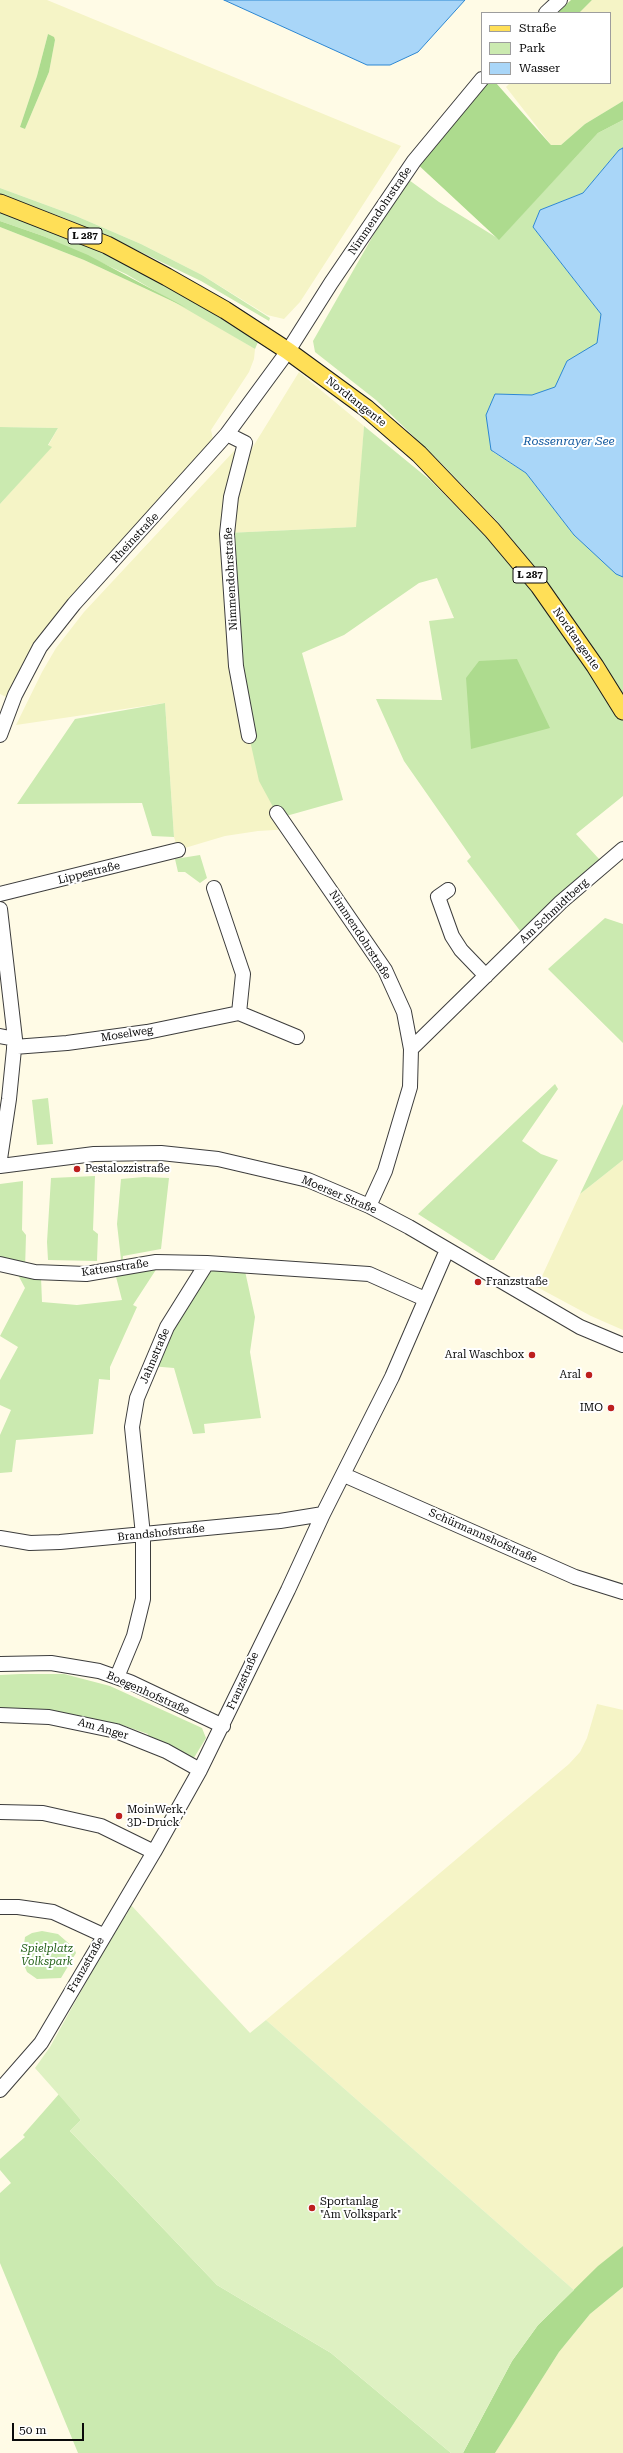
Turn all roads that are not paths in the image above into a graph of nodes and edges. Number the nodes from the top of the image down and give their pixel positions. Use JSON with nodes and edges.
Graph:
{"nodes":[{"id":1,"x":560,"y":0,"type":"edge"},
{"id":2,"x":547,"y":12,"type":"edge"},
{"id":3,"x":481,"y":79,"type":"edge"},
{"id":4,"x":0,"y":203,"type":"edge"},
{"id":5,"x":288,"y":351,"type":"junction"},
{"id":6,"x":227,"y":434,"type":"junction"},
{"id":7,"x":623,"y":711,"type":"edge"},
{"id":8,"x":0,"y":735,"type":"edge"},
{"id":9,"x":249,"y":736,"type":"dead end"},
{"id":10,"x":277,"y":813,"type":"dead end"},
{"id":11,"x":623,"y":849,"type":"edge"},
{"id":12,"x":178,"y":850,"type":"dead end"},
{"id":13,"x":214,"y":888,"type":"dead end"},
{"id":14,"x":448,"y":890,"type":"dead end"},
{"id":15,"x":0,"y":894,"type":"edge"},
{"id":16,"x":0,"y":909,"type":"edge"},
{"id":17,"x":486,"y":976,"type":"junction"},
{"id":18,"x":239,"y":1013,"type":"junction"},
{"id":19,"x":0,"y":1036,"type":"edge"},
{"id":20,"x":297,"y":1037,"type":"dead end"},
{"id":21,"x":14,"y":1043,"type":"junction"},
{"id":22,"x":411,"y":1049,"type":"junction"},
{"id":23,"x":0,"y":1159,"type":"edge"},
{"id":24,"x":0,"y":1166,"type":"edge"},
{"id":25,"x":369,"y":1206,"type":"junction"},
{"id":26,"x":447,"y":1250,"type":"junction"},
{"id":27,"x":207,"y":1263,"type":"junction"},
{"id":28,"x":0,"y":1264,"type":"edge"},
{"id":29,"x":425,"y":1299,"type":"junction"},
{"id":30,"x":623,"y":1345,"type":"edge"},
{"id":31,"x":344,"y":1475,"type":"junction"},
{"id":32,"x":323,"y":1514,"type":"junction"},
{"id":33,"x":143,"y":1535,"type":"junction"},
{"id":34,"x":0,"y":1538,"type":"edge"},
{"id":35,"x":623,"y":1592,"type":"edge"},
{"id":36,"x":0,"y":1664,"type":"edge"},
{"id":37,"x":117,"y":1677,"type":"junction"},
{"id":38,"x":0,"y":1715,"type":"edge"},
{"id":39,"x":223,"y":1726,"type":"junction"},
{"id":40,"x":200,"y":1770,"type":"junction"},
{"id":41,"x":0,"y":1812,"type":"edge"},
{"id":42,"x":154,"y":1852,"type":"junction"},
{"id":43,"x":0,"y":1907,"type":"edge"},
{"id":44,"x":103,"y":1935,"type":"junction"},
{"id":45,"x":0,"y":2090,"type":"edge"}],
"edges":[{"from":1,"to":2,"type":"street"},
{"from":3,"to":5,"type":"street","name":"Nimmendohrstraße"},
{"from":4,"to":5,"type":"main road","name":"Nordtangente","number":"L 287"},
{"from":5,"to":6,"type":"street","name":"Rheinstraße"},
{"from":5,"to":7,"type":"main road","name":"Nordtangente","number":"L 287"},
{"from":6,"to":8,"type":"street","name":"Rheinstraße"},
{"from":6,"to":9,"type":"street","name":"Nimmendohrstraße"},
{"from":10,"to":22,"type":"street","name":"Nimmendohrstraße"},
{"from":11,"to":17,"type":"street","name":"Am Schmidtberg"},
{"from":12,"to":15,"type":"street","name":"Lippestraße"},
{"from":13,"to":18,"type":"street"},
{"from":14,"to":17,"type":"street"},
{"from":16,"to":21,"type":"street"},
{"from":17,"to":22,"type":"street","name":"Am Schmidtberg"},
{"from":18,"to":20,"type":"street"},
{"from":18,"to":21,"type":"street","name":"Moselweg"},
{"from":19,"to":21,"type":"street"},
{"from":21,"to":23,"type":"street"},
{"from":22,"to":25,"type":"street","name":"Nimmendohrstraße"},
{"from":24,"to":25,"type":"street","name":"Moerser Straße"},
{"from":25,"to":26,"type":"street","name":"Moerser Straße"},
{"from":26,"to":29,"type":"street","name":"Franzstraße"},
{"from":26,"to":30,"type":"street","name":"Moerser Straße"},
{"from":27,"to":28,"type":"street","name":"Kattenstraße"},
{"from":27,"to":29,"type":"street"},
{"from":27,"to":33,"type":"street","name":"Jahnstraße"},
{"from":29,"to":31,"type":"street","name":"Franzstraße"},
{"from":31,"to":32,"type":"street","name":"Franzstraße"},
{"from":31,"to":35,"type":"street","name":"Schürmannshofstraße"},
{"from":32,"to":33,"type":"street","name":"Brandshofstraße"},
{"from":32,"to":39,"type":"street","name":"Franzstraße"},
{"from":33,"to":34,"type":"street","name":"Brandshofstraße"},
{"from":33,"to":37,"type":"street","name":"Jahnstraße"},
{"from":36,"to":37,"type":"street","name":"Boegenhofstraße"},
{"from":37,"to":39,"type":"street","name":"Boegenhofstraße"},
{"from":38,"to":40,"type":"street","name":"Am Anger"},
{"from":39,"to":40,"type":"street","name":"Franzstraße"},
{"from":40,"to":42,"type":"street","name":"Franzstraße"},
{"from":41,"to":42,"type":"street"},
{"from":42,"to":44,"type":"street","name":"Franzstraße"},
{"from":43,"to":44,"type":"street"},
{"from":44,"to":45,"type":"street","name":"Franzstraße"}]}
